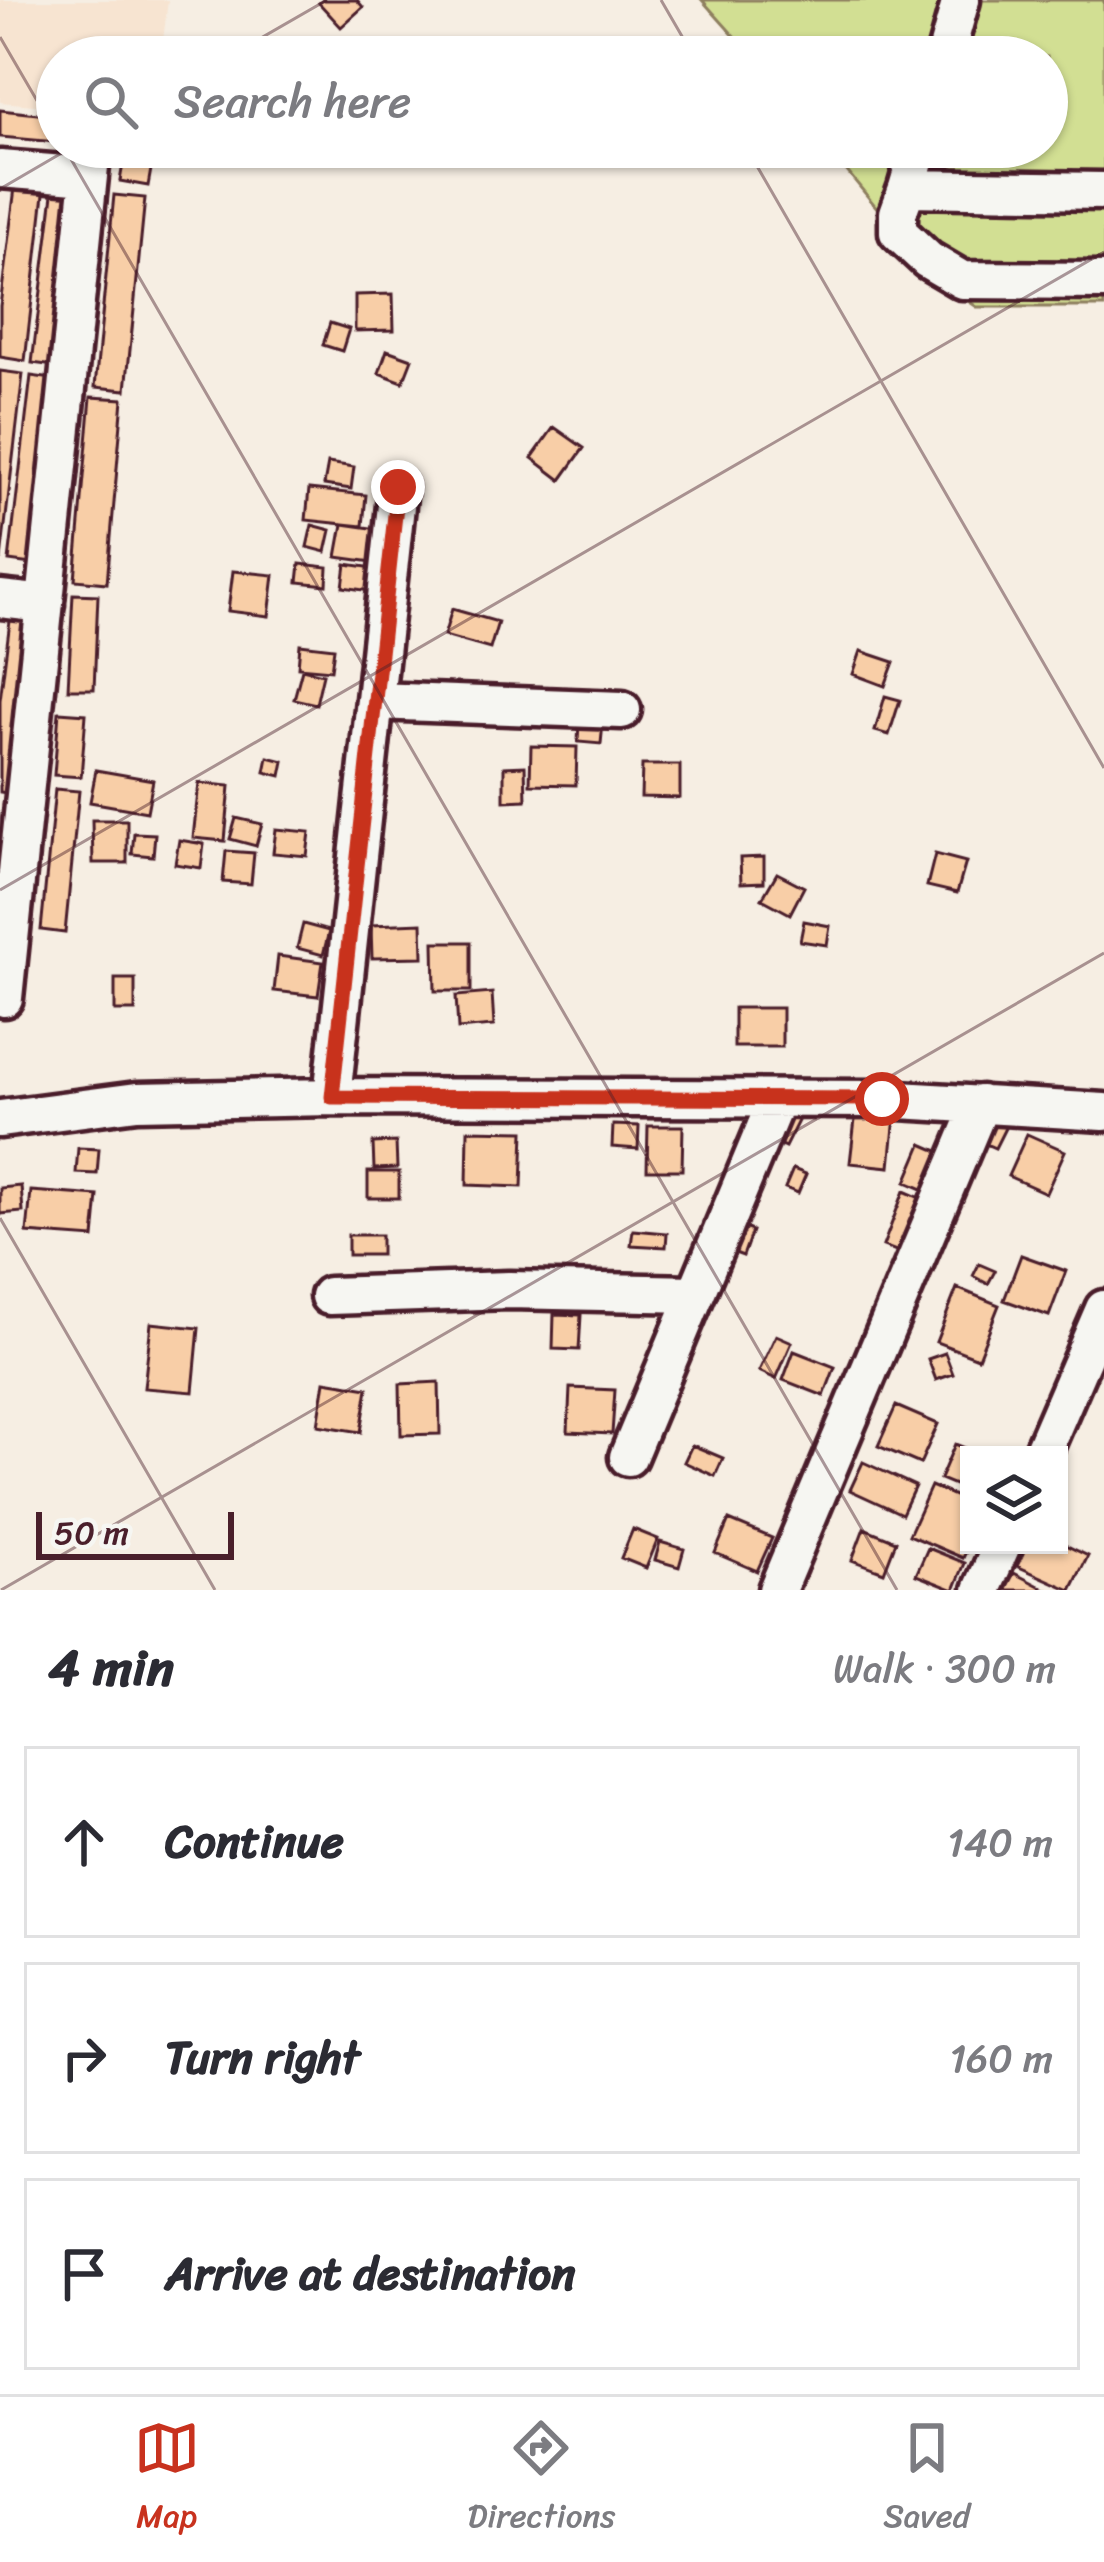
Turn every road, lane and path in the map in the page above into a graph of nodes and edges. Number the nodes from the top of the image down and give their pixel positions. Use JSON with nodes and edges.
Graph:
{"nodes":[{"id":1,"x":962,"y":0,"type":"edge"},
{"id":2,"x":951,"y":36,"type":"edge"},
{"id":3,"x":36,"y":166,"type":"edge"},
{"id":4,"x":89,"y":168,"type":"edge"},
{"id":5,"x":913,"y":168,"type":"edge"},
{"id":6,"x":0,"y":169,"type":"edge"},
{"id":7,"x":907,"y":188,"type":"junction"},
{"id":8,"x":1104,"y":190,"type":"edge"},
{"id":9,"x":1104,"y":281,"type":"edge"},
{"id":10,"x":398,"y":487,"type":"dead end"},
{"id":11,"x":0,"y":599,"type":"edge"},
{"id":12,"x":45,"y":604,"type":"junction"},
{"id":13,"x":375,"y":701,"type":"junction"},
{"id":14,"x":622,"y":710,"type":"dead end"},
{"id":15,"x":5,"y":947,"type":"edge"},
{"id":16,"x":4,"y":998,"type":"dead end"},
{"id":17,"x":332,"y":1097,"type":"junction"},
{"id":18,"x":777,"y":1099,"type":"junction"},
{"id":19,"x":982,"y":1104,"type":"junction"},
{"id":20,"x":1104,"y":1112,"type":"edge"},
{"id":21,"x":0,"y":1119,"type":"edge"},
{"id":22,"x":694,"y":1294,"type":"junction"},
{"id":23,"x":329,"y":1296,"type":"dead end"},
{"id":24,"x":1104,"y":1309,"type":"edge"},
{"id":25,"x":1045,"y":1446,"type":"edge"},
{"id":26,"x":628,"y":1456,"type":"dead end"},
{"id":27,"x":998,"y":1554,"type":"edge"},
{"id":28,"x":777,"y":1590,"type":"edge"},
{"id":29,"x":982,"y":1590,"type":"edge"}],
"edges":[{"from":1,"to":2,"type":"street"},
{"from":3,"to":6,"type":"street"},
{"from":4,"to":12,"type":"street"},
{"from":5,"to":7,"type":"street"},
{"from":7,"to":8,"type":"street"},
{"from":7,"to":9,"type":"street"},
{"from":10,"to":13,"type":"street"},
{"from":11,"to":12,"type":"street"},
{"from":12,"to":15,"type":"street"},
{"from":13,"to":14,"type":"street"},
{"from":13,"to":17,"type":"street"},
{"from":15,"to":16,"type":"street"},
{"from":17,"to":18,"type":"street"},
{"from":17,"to":21,"type":"street"},
{"from":18,"to":19,"type":"street"},
{"from":18,"to":22,"type":"street"},
{"from":19,"to":20,"type":"street"},
{"from":19,"to":28,"type":"street"},
{"from":22,"to":23,"type":"street"},
{"from":22,"to":26,"type":"street"},
{"from":24,"to":25,"type":"street"},
{"from":27,"to":29,"type":"street"}]}
